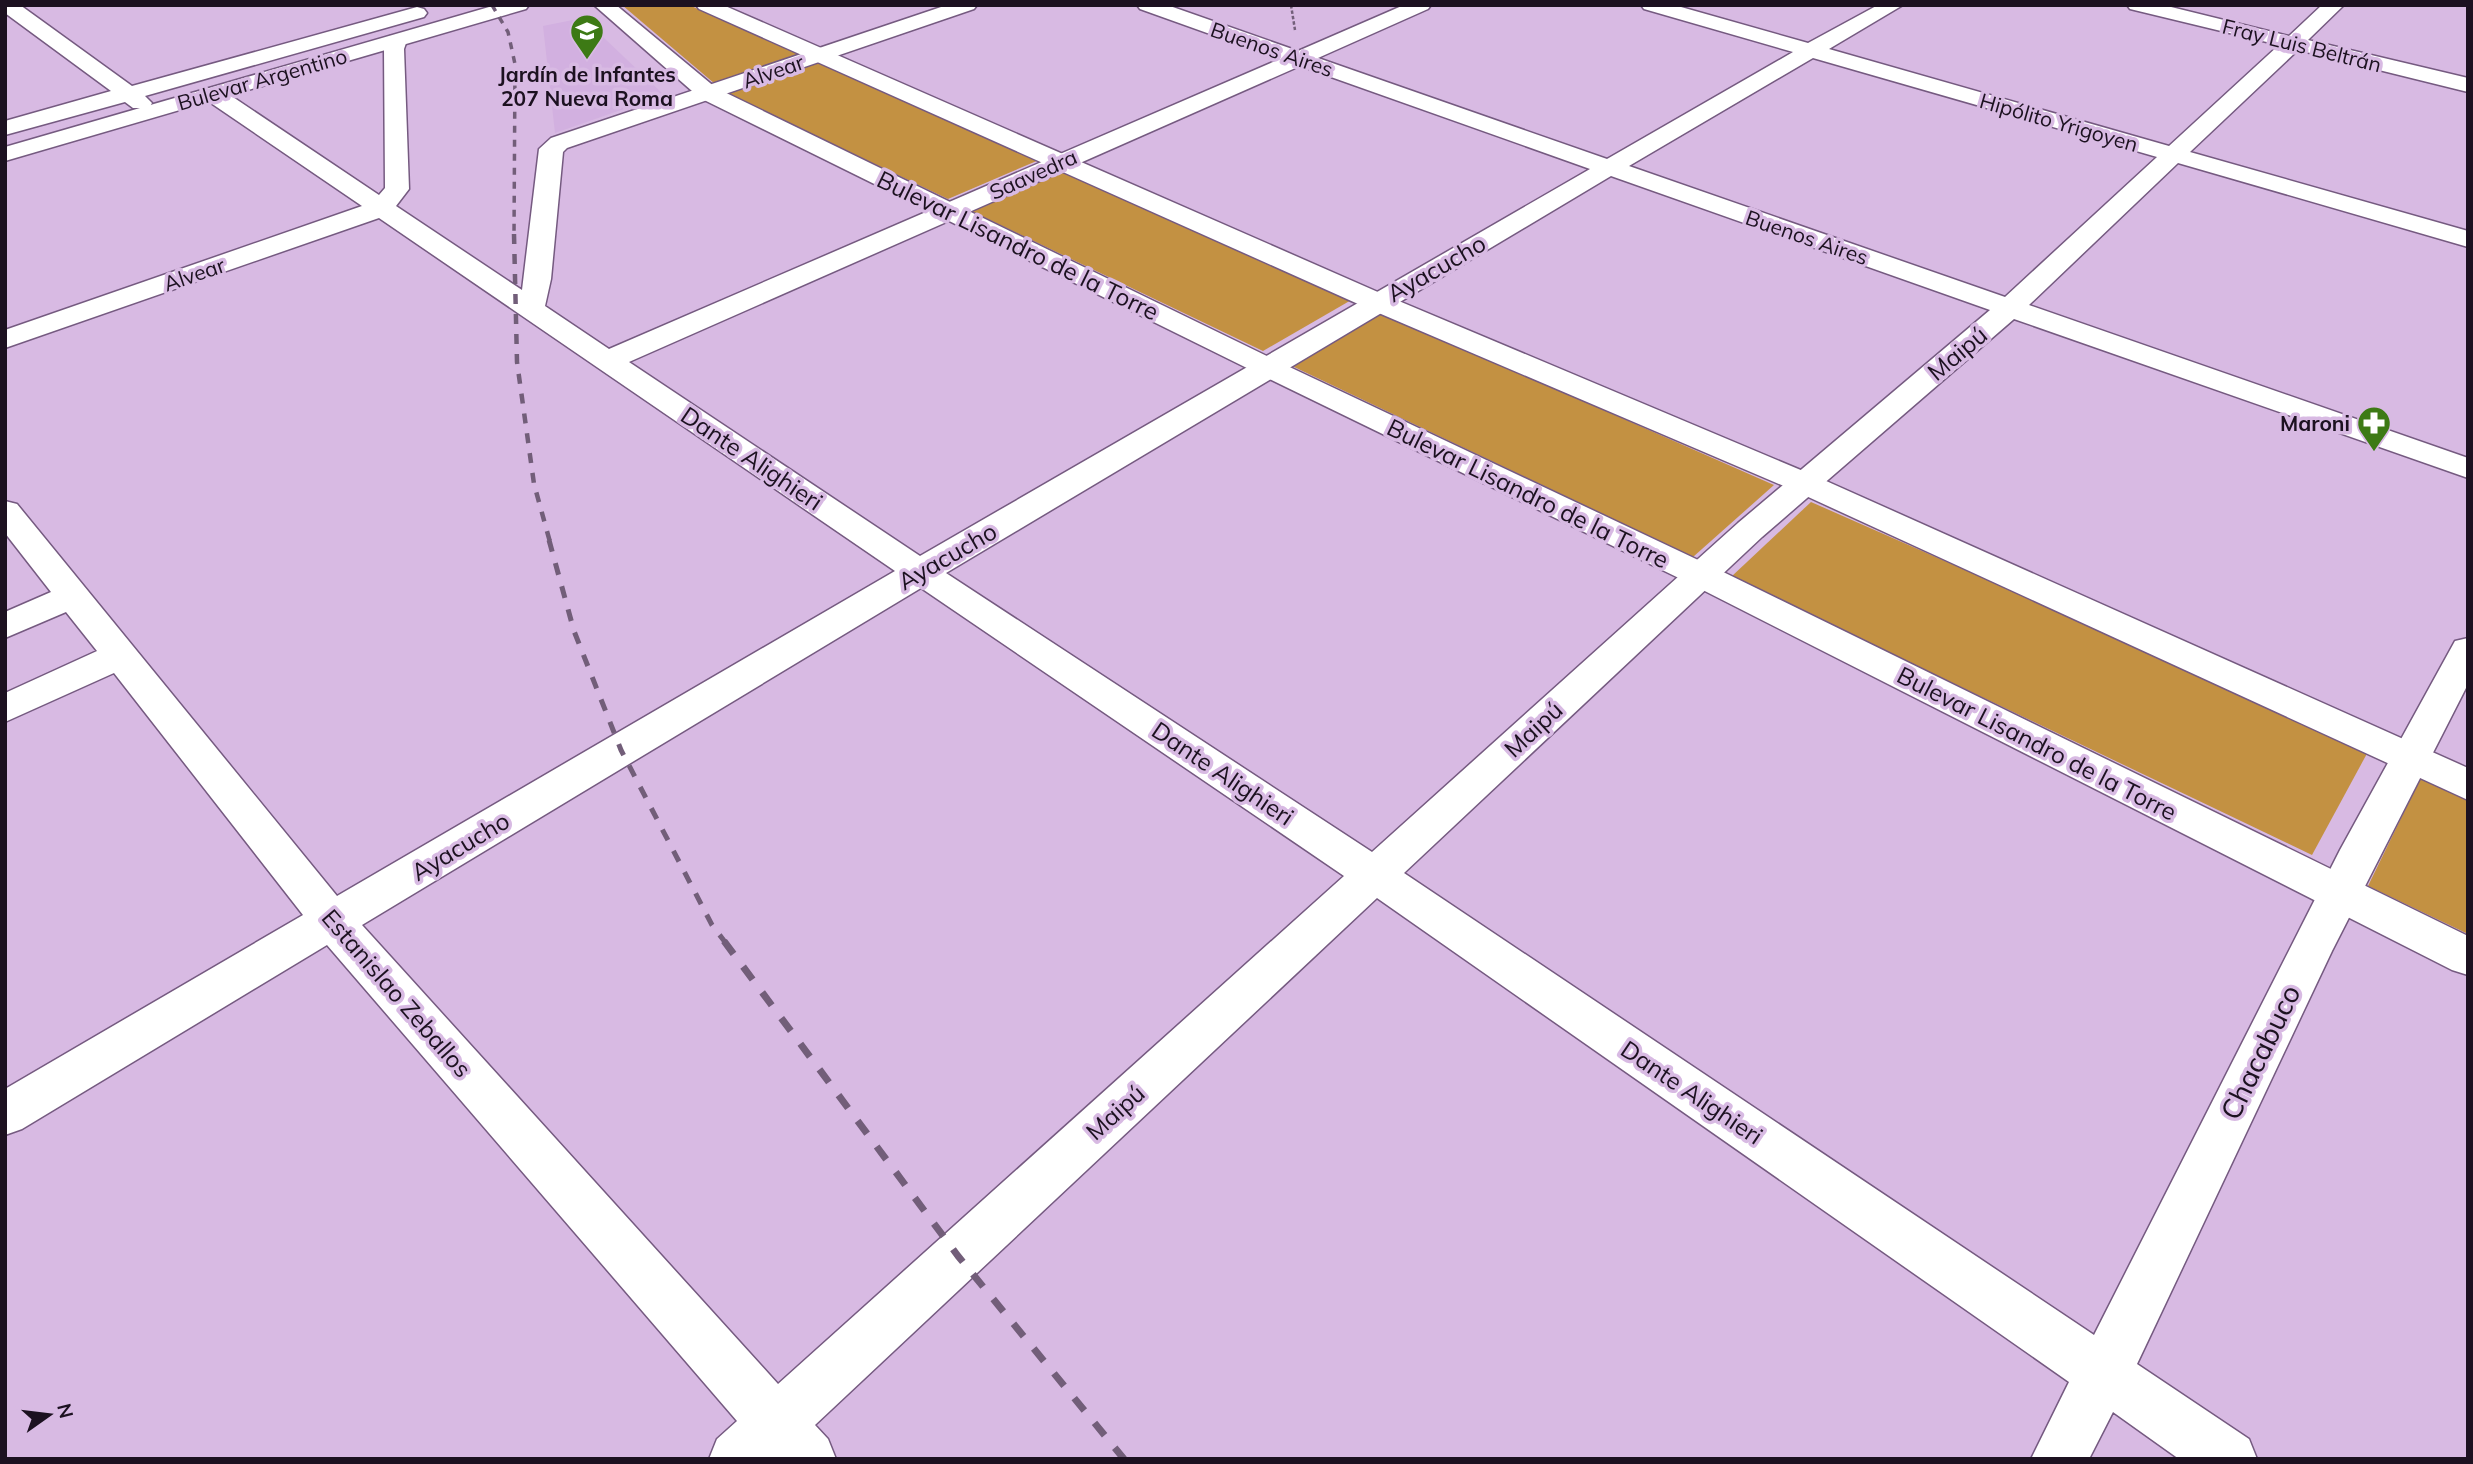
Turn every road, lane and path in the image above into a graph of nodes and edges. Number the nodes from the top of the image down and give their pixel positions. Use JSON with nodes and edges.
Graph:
{"nodes":[{"id":1,"x":7,"y":5,"type":"edge"},
{"id":2,"x":519,"y":5,"type":"edge"},
{"id":3,"x":604,"y":5,"type":"edge"},
{"id":4,"x":706,"y":5,"type":"edge"},
{"id":5,"x":967,"y":5,"type":"edge"},
{"id":6,"x":1147,"y":5,"type":"edge"},
{"id":7,"x":1421,"y":5,"type":"edge"},
{"id":8,"x":1651,"y":5,"type":"edge"},
{"id":9,"x":1894,"y":5,"type":"edge"},
{"id":10,"x":2137,"y":5,"type":"edge"},
{"id":11,"x":2334,"y":5,"type":"edge"},
{"id":12,"x":418,"y":9,"type":"edge"},
{"id":13,"x":461,"y":22,"type":"junction"},
{"id":14,"x":397,"y":40,"type":"junction"},
{"id":15,"x":2292,"y":43,"type":"junction"},
{"id":16,"x":1810,"y":51,"type":"junction"},
{"id":17,"x":817,"y":55,"type":"junction"},
{"id":18,"x":1298,"y":58,"type":"junction"},
{"id":19,"x":2468,"y":85,"type":"edge"},
{"id":20,"x":708,"y":93,"type":"junction"},
{"id":21,"x":128,"y":94,"type":"junction"},
{"id":22,"x":213,"y":94,"type":"junction"},
{"id":23,"x":152,"y":111,"type":"junction"},
{"id":24,"x":5,"y":128,"type":"edge"},
{"id":25,"x":5,"y":154,"type":"edge"},
{"id":26,"x":2172,"y":155,"type":"junction"},
{"id":27,"x":1060,"y":162,"type":"junction"},
{"id":28,"x":1610,"y":168,"type":"junction"},
{"id":29,"x":382,"y":208,"type":"junction"},
{"id":30,"x":948,"y":211,"type":"junction"},
{"id":31,"x":2468,"y":239,"type":"edge"},
{"id":32,"x":1377,"y":302,"type":"junction"},
{"id":33,"x":2010,"y":308,"type":"junction"},
{"id":34,"x":531,"y":309,"type":"junction"},
{"id":35,"x":5,"y":340,"type":"edge"},
{"id":36,"x":608,"y":359,"type":"junction"},
{"id":37,"x":1269,"y":368,"type":"junction"},
{"id":38,"x":2468,"y":469,"type":"edge"},
{"id":39,"x":1804,"y":482,"type":"junction"},
{"id":40,"x":5,"y":510,"type":"edge"},
{"id":41,"x":920,"y":572,"type":"junction"},
{"id":42,"x":1701,"y":575,"type":"junction"},
{"id":43,"x":73,"y":595,"type":"junction"},
{"id":44,"x":5,"y":626,"type":"edge"},
{"id":45,"x":2468,"y":650,"type":"edge"},
{"id":46,"x":121,"y":655,"type":"junction"},
{"id":47,"x":5,"y":709,"type":"edge"},
{"id":48,"x":2406,"y":758,"type":"junction"},
{"id":49,"x":2468,"y":785,"type":"edge"},
{"id":50,"x":1375,"y":875,"type":"junction"},
{"id":51,"x":2337,"y":893,"type":"junction"},
{"id":52,"x":333,"y":922,"type":"junction"},
{"id":53,"x":2468,"y":957,"type":"edge"},
{"id":54,"x":5,"y":1114,"type":"edge"},
{"id":55,"x":2104,"y":1374,"type":"junction"},
{"id":56,"x":778,"y":1423,"type":"junction"},
{"id":57,"x":737,"y":1459,"type":"edge"},
{"id":58,"x":807,"y":1459,"type":"edge"},
{"id":59,"x":2059,"y":1459,"type":"edge"},
{"id":60,"x":2229,"y":1459,"type":"edge"}],
"edges":[{"from":1,"to":21,"type":"street"},
{"from":2,"to":13,"type":"street","name":"Bulevar Argentino"},
{"from":3,"to":20,"type":"street","name":"Bulevar Lisandro de la Torre"},
{"from":4,"to":17,"type":"street"},
{"from":5,"to":17,"type":"street","name":"Alvear"},
{"from":6,"to":18,"type":"street","name":"Buenos Aires"},
{"from":7,"to":18,"type":"street","name":"Saavedra"},
{"from":8,"to":16,"type":"street","name":"Hipólito Yrigoyen"},
{"from":9,"to":16,"type":"street","name":"Ayacucho"},
{"from":10,"to":15,"type":"street","name":"Fray Luis Beltrán"},
{"from":11,"to":15,"type":"street","name":"Maipú"},
{"from":12,"to":13,"type":"street"},
{"from":12,"to":21,"type":"street"},
{"from":13,"to":14,"type":"street","name":"Bulevar Argentino"},
{"from":14,"to":22,"type":"street","name":"Bulevar Argentino"},
{"from":14,"to":29,"type":"street"},
{"from":15,"to":19,"type":"street","name":"Fray Luis Beltrán"},
{"from":15,"to":26,"type":"street","name":"Maipú"},
{"from":16,"to":26,"type":"street","name":"Hipólito Yrigoyen"},
{"from":16,"to":28,"type":"street","name":"Ayacucho"},
{"from":17,"to":20,"type":"street","name":"Alvear"},
{"from":17,"to":27,"type":"street"},
{"from":18,"to":27,"type":"street","name":"Saavedra"},
{"from":18,"to":28,"type":"street","name":"Buenos Aires"},
{"from":20,"to":30,"type":"street","name":"Bulevar Lisandro de la Torre"},
{"from":20,"to":34,"type":"street","name":"Alvear"},
{"from":21,"to":23,"type":"street"},
{"from":21,"to":24,"type":"street"},
{"from":22,"to":23,"type":"street","name":"Bulevar Argentino"},
{"from":22,"to":29,"type":"street","name":"Dante Alighieri"},
{"from":23,"to":25,"type":"street","name":"Bulevar Argentino"},
{"from":26,"to":31,"type":"street","name":"Hipólito Yrigoyen"},
{"from":26,"to":33,"type":"street","name":"Maipú"},
{"from":27,"to":30,"type":"street","name":"Saavedra"},
{"from":27,"to":32,"type":"street"},
{"from":28,"to":32,"type":"street","name":"Ayacucho"},
{"from":28,"to":33,"type":"street","name":"Buenos Aires"},
{"from":29,"to":34,"type":"street","name":"Dante Alighieri"},
{"from":29,"to":35,"type":"street","name":"Alvear"},
{"from":30,"to":36,"type":"street","name":"Saavedra"},
{"from":30,"to":37,"type":"street","name":"Bulevar Lisandro de la Torre"},
{"from":32,"to":37,"type":"street","name":"Ayacucho"},
{"from":32,"to":39,"type":"street"},
{"from":33,"to":38,"type":"street","name":"Buenos Aires"},
{"from":33,"to":39,"type":"street","name":"Maipú"},
{"from":34,"to":36,"type":"street","name":"Dante Alighieri"},
{"from":36,"to":41,"type":"street","name":"Dante Alighieri"},
{"from":37,"to":41,"type":"street","name":"Ayacucho"},
{"from":37,"to":42,"type":"street","name":"Bulevar Lisandro de la Torre"},
{"from":39,"to":42,"type":"street","name":"Maipú"},
{"from":39,"to":48,"type":"street"},
{"from":40,"to":43,"type":"street","name":"Estanislao Zeballos"},
{"from":41,"to":50,"type":"street","name":"Dante Alighieri"},
{"from":41,"to":52,"type":"street","name":"Ayacucho"},
{"from":42,"to":50,"type":"street","name":"Maipú"},
{"from":42,"to":51,"type":"street","name":"Bulevar Lisandro de la Torre"},
{"from":43,"to":44,"type":"street"},
{"from":43,"to":46,"type":"street","name":"Estanislao Zeballos"},
{"from":45,"to":48,"type":"street","name":"Chacabuco"},
{"from":46,"to":47,"type":"street"},
{"from":46,"to":52,"type":"street","name":"Estanislao Zeballos"},
{"from":48,"to":49,"type":"street"},
{"from":48,"to":51,"type":"street","name":"Chacabuco"},
{"from":50,"to":55,"type":"street","name":"Dante Alighieri"},
{"from":50,"to":56,"type":"street","name":"Maipú"},
{"from":51,"to":53,"type":"street","name":"Bulevar Lisandro de la Torre"},
{"from":51,"to":55,"type":"street","name":"Chacabuco"},
{"from":52,"to":54,"type":"street","name":"Ayacucho"},
{"from":52,"to":56,"type":"street","name":"Estanislao Zeballos"},
{"from":55,"to":59,"type":"street","name":"Chacabuco"},
{"from":55,"to":60,"type":"street","name":"Dante Alighieri"},
{"from":56,"to":57,"type":"street","name":"Maipú"},
{"from":56,"to":58,"type":"street","name":"Estanislao Zeballos"}]}
